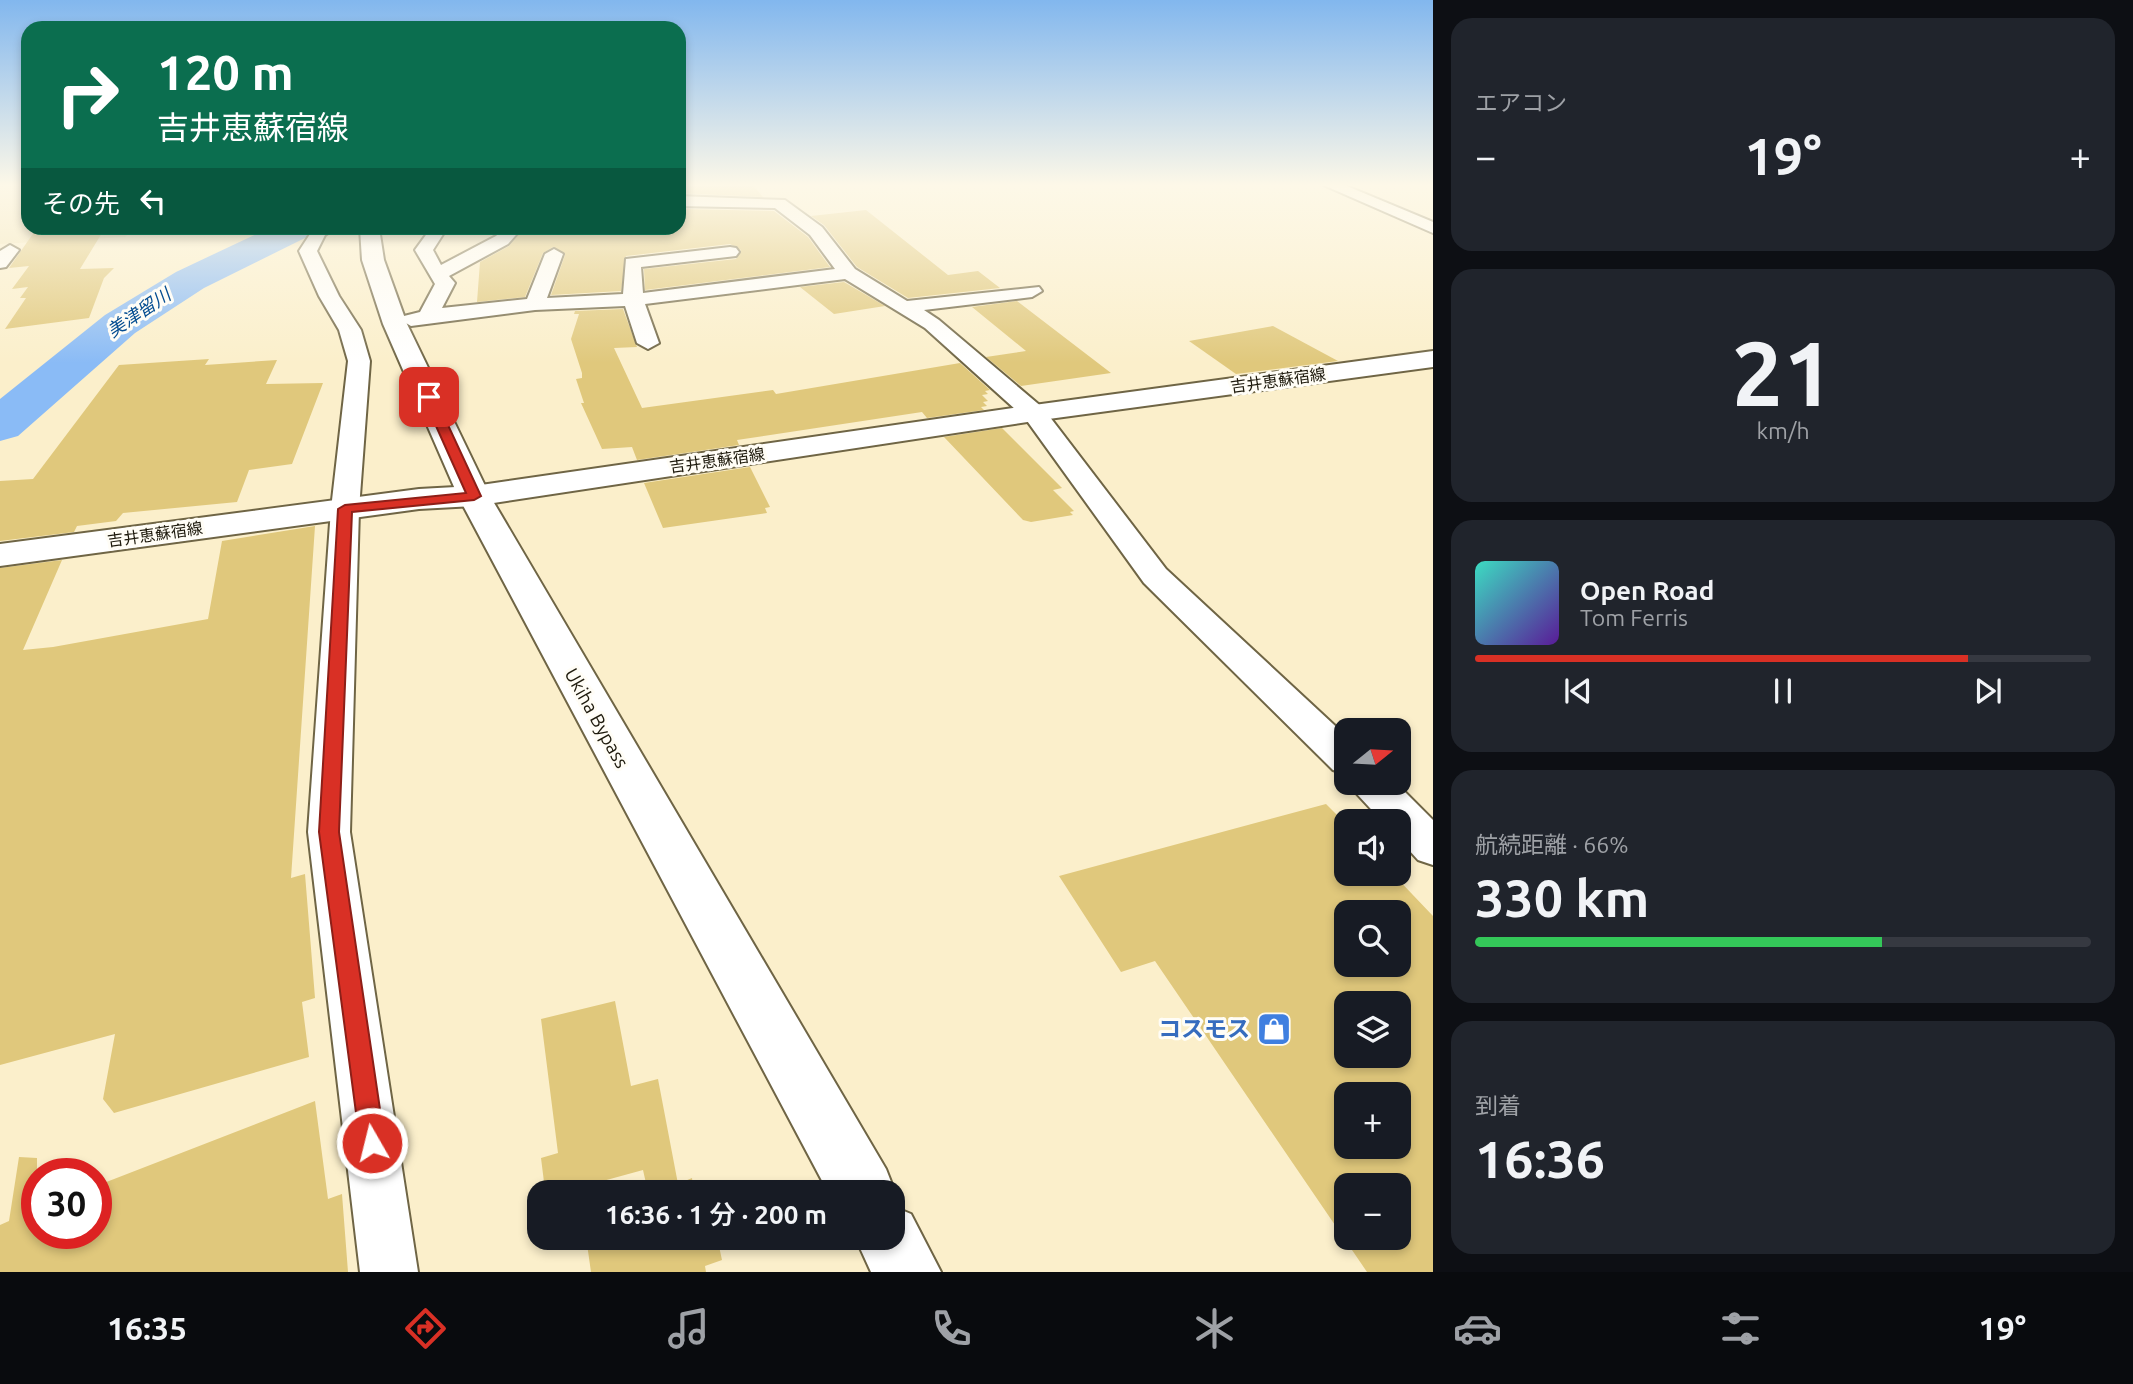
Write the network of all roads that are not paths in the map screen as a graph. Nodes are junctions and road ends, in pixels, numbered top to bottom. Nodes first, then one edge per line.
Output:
1 (312, 243) edge
2 (371, 243) edge
3 (429, 243) edge
4 (496, 243) edge
5 (825, 243) edge
6 (730, 252) dead end
7 (554, 254) dead end
8 (848, 273) junction
9 (437, 275) junction
10 (1032, 290) dead end
11 (633, 300) junction
12 (535, 304) junction
13 (904, 307) junction
14 (411, 320) junction
15 (648, 343) dead end
16 (1433, 359) edge
17 (1034, 413) junction
18 (474, 496) junction
19 (345, 509) junction
20 (0, 555) edge
21 (1334, 748) edge
22 (1383, 795) edge
23 (1433, 847) edge
24 (856, 1180) edge
25 (895, 1250) edge
26 (389, 1272) edge
27 (907, 1272) edge

1 - 19 street
2 - 14 main road, Ukiha Bypass
3 - 9 street
4 - 9 street
5 - 8 street
6 - 11 street
7 - 12 street
8 - 11 street
8 - 13 street
9 - 14 street
10 - 13 street
11 - 12 street
11 - 15 street
12 - 14 street
13 - 17 street
14 - 18 main road, Ukiha Bypass
16 - 17 main road, 吉井恵蘇宿線
17 - 18 main road, 吉井恵蘇宿線
17 - 21 street
18 - 19 main road, 吉井恵蘇宿線
18 - 24 main road, Ukiha Bypass
19 - 20 main road, 吉井恵蘇宿線
19 - 26 street
22 - 23 street
25 - 27 main road

